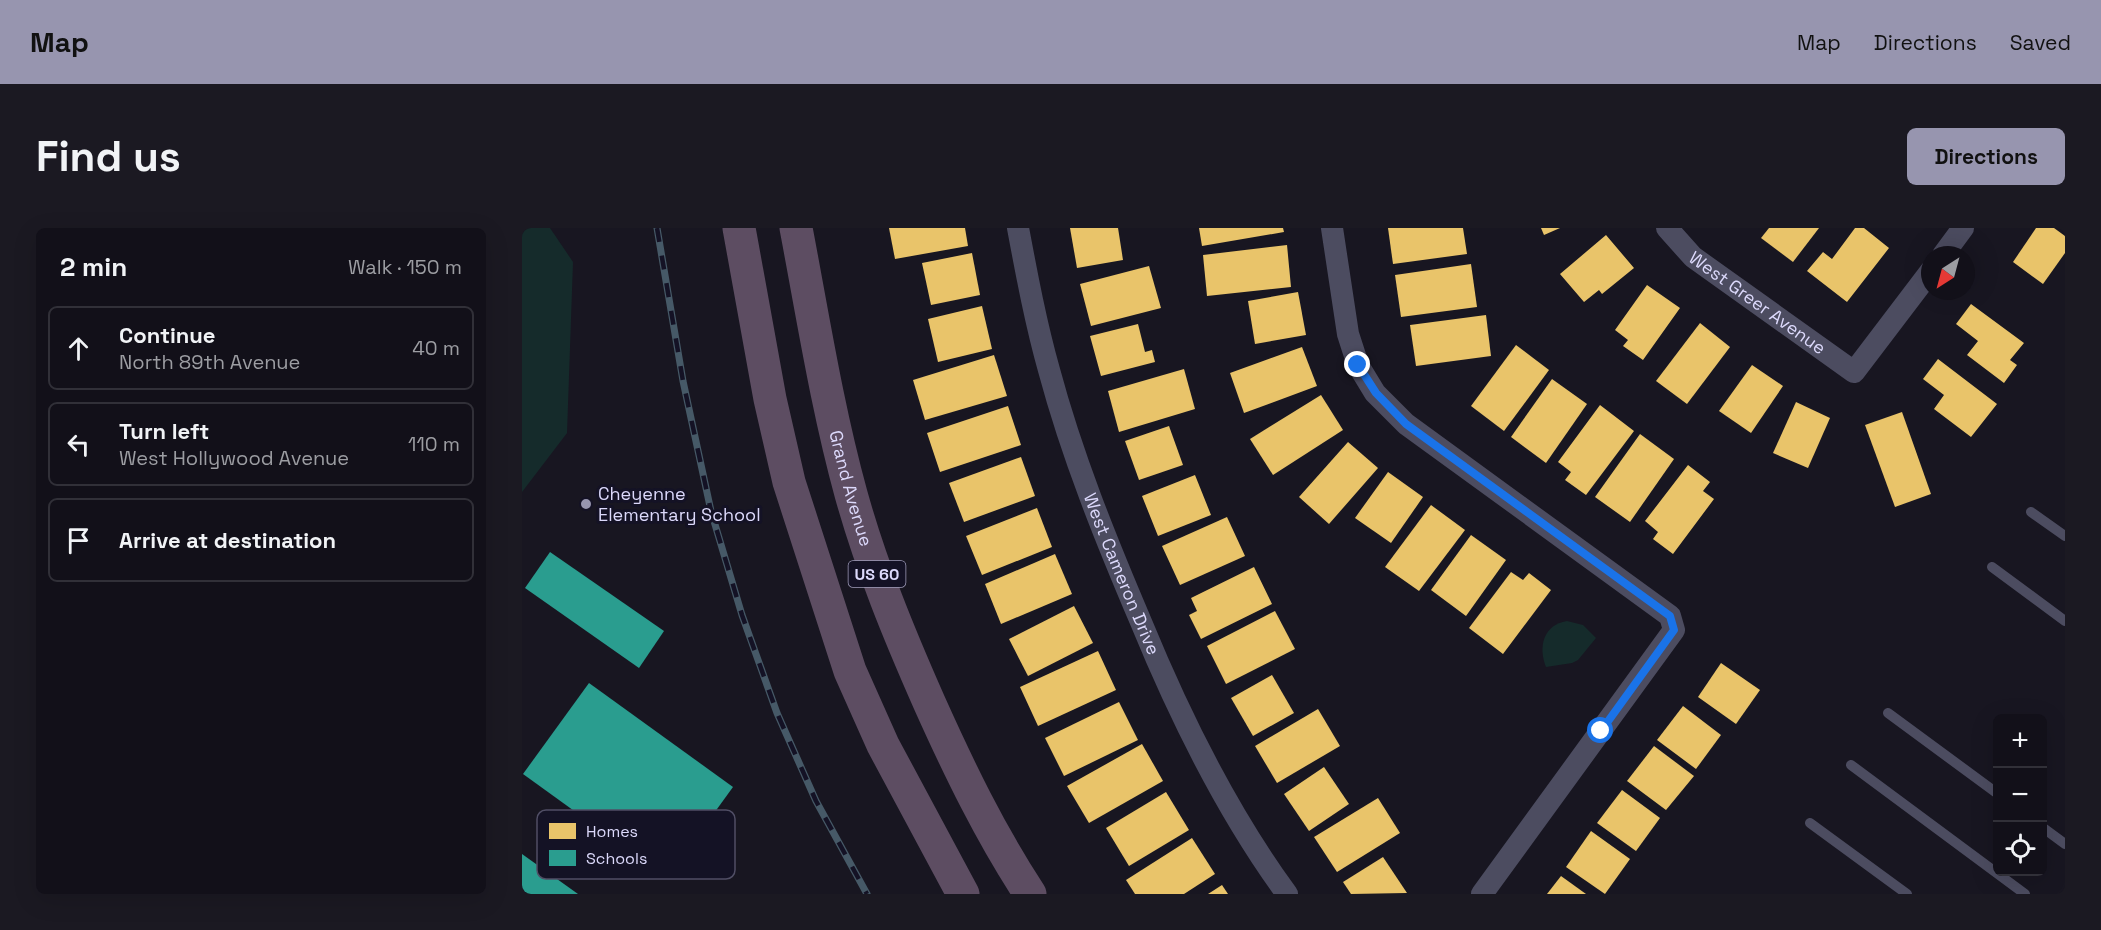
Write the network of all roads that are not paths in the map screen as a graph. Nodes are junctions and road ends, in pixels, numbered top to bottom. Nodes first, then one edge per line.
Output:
1 (739, 228) edge
2 (796, 228) edge
3 (1018, 228) edge
4 (1332, 228) edge
5 (1667, 228) edge
6 (1963, 228) edge
7 (1950, 246) edge
8 (1921, 284) edge
9 (2031, 512) dead end
10 (2065, 536) edge
11 (1992, 567) dead end
12 (2065, 621) edge
13 (1888, 713) dead end
14 (1851, 765) dead end
15 (1993, 790) edge
16 (1810, 823) dead end
17 (2047, 830) edge
18 (2065, 844) edge
19 (963, 894) edge
20 (1030, 894) edge
21 (1287, 894) edge
22 (1482, 894) edge
23 (1906, 894) edge
24 (2025, 894) edge

1 - 19 highway, US 60
2 - 20 highway, Grand Avenue / US 60
3 - 21 street, West Cameron Drive
4 - 22 street
5 - 8 street, West Greer Avenue
6 - 7 street
9 - 10 lane
11 - 12 lane
13 - 15 lane
14 - 24 lane
16 - 23 lane
17 - 18 lane

